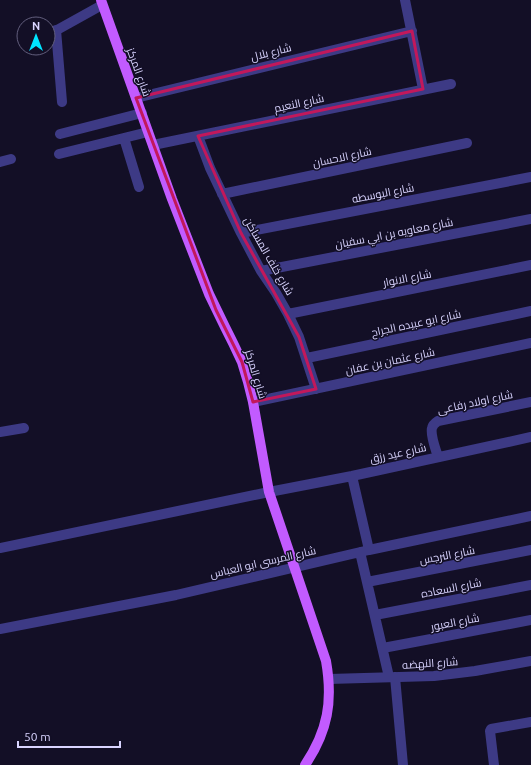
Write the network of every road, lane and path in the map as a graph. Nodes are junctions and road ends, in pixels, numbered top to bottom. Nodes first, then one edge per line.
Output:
1 (405, 0) edge
2 (102, 2) edge
3 (56, 30) edge
4 (412, 31) junction
5 (55, 56) edge
6 (451, 84) dead end
7 (423, 89) junction
8 (136, 98) junction
9 (62, 102) dead end
10 (142, 113) junction
11 (148, 132) junction
12 (60, 134) dead end
13 (198, 136) junction
14 (124, 138) junction
15 (467, 143) dead end
16 (153, 145) junction
17 (59, 154) dead end
18 (11, 159) dead end
19 (0, 162) edge
20 (531, 177) edge
21 (139, 187) dead end
22 (222, 194) junction
23 (531, 219) edge
24 (240, 233) junction
25 (531, 265) edge
26 (262, 272) junction
27 (531, 311) edge
28 (288, 314) junction
29 (531, 343) edge
30 (306, 358) junction
31 (316, 389) junction
32 (253, 402) junction
33 (531, 402) edge
34 (24, 428) dead end
35 (0, 432) edge
36 (531, 437) edge
37 (438, 457) junction
38 (352, 476) junction
39 (269, 492) junction
40 (531, 516) edge
41 (0, 548) edge
42 (531, 550) edge
43 (364, 551) junction
44 (294, 567) junction
45 (367, 582) junction
46 (531, 585) edge
47 (375, 615) junction
48 (531, 620) edge
49 (0, 629) edge
50 (382, 648) junction
51 (531, 661) edge
52 (392, 677) junction
53 (329, 679) junction
54 (531, 722) edge
55 (305, 765) edge
56 (403, 765) edge
57 (494, 765) edge

1 - 4 street
2 - 3 street
2 - 8 main road, شارع المركز
4 - 7 street
4 - 8 street, شارع بلال
5 - 9 street
6 - 7 street, شارع النعيم
7 - 13 street, شارع النعيم
8 - 10 main road, شارع المركز
10 - 11 main road, شارع المركز
10 - 12 street
11 - 14 street
11 - 16 main road, شارع المركز
13 - 16 street, شارع النعيم
13 - 22 street, شارع خلف المساكن
14 - 17 street
14 - 21 street
15 - 22 street, شارع الاحسان
16 - 32 main road, شارع المركز
18 - 19 street
20 - 24 street, شارع البوسطه
22 - 24 street, شارع خلف المساكن
23 - 26 street, شارع معاويه بن ابي سفيان
24 - 26 street, شارع خلف المساكن
25 - 28 street, شارع الانوار
26 - 28 street, شارع خلف المساكن
27 - 30 street, شارع ابو عبيده الجراح
28 - 30 street, شارع خلف المساكن
29 - 31 street, شارع عثمان بن عفان
30 - 31 street, شارع خلف المساكن
31 - 32 street, شارع عثمان بن عفان
32 - 39 main road, شارع المركز
33 - 37 street, شارع اولاد رفاعى
34 - 35 street
36 - 37 street, شارع عيد رزق
37 - 38 street, شارع عيد رزق
38 - 39 street, شارع عيد رزق
38 - 43 street
39 - 41 street, شارع عيد رزق
39 - 44 main road, شارع المركز
40 - 43 street, شارع المرسى ابو العباس
42 - 45 street, شارع النرجس
43 - 44 street, شارع المرسى ابو العباس
43 - 45 street
44 - 49 street, شارع المرسى ابو العباس
44 - 53 main road, شارع المركز
45 - 47 street
46 - 47 street, شارع السعاده
47 - 50 street
48 - 50 street, شارع العبور
50 - 52 street
51 - 52 street, شارع النهضه
52 - 53 street, شارع النهضه
52 - 56 street
53 - 55 main road, شارع المركز
54 - 57 street

